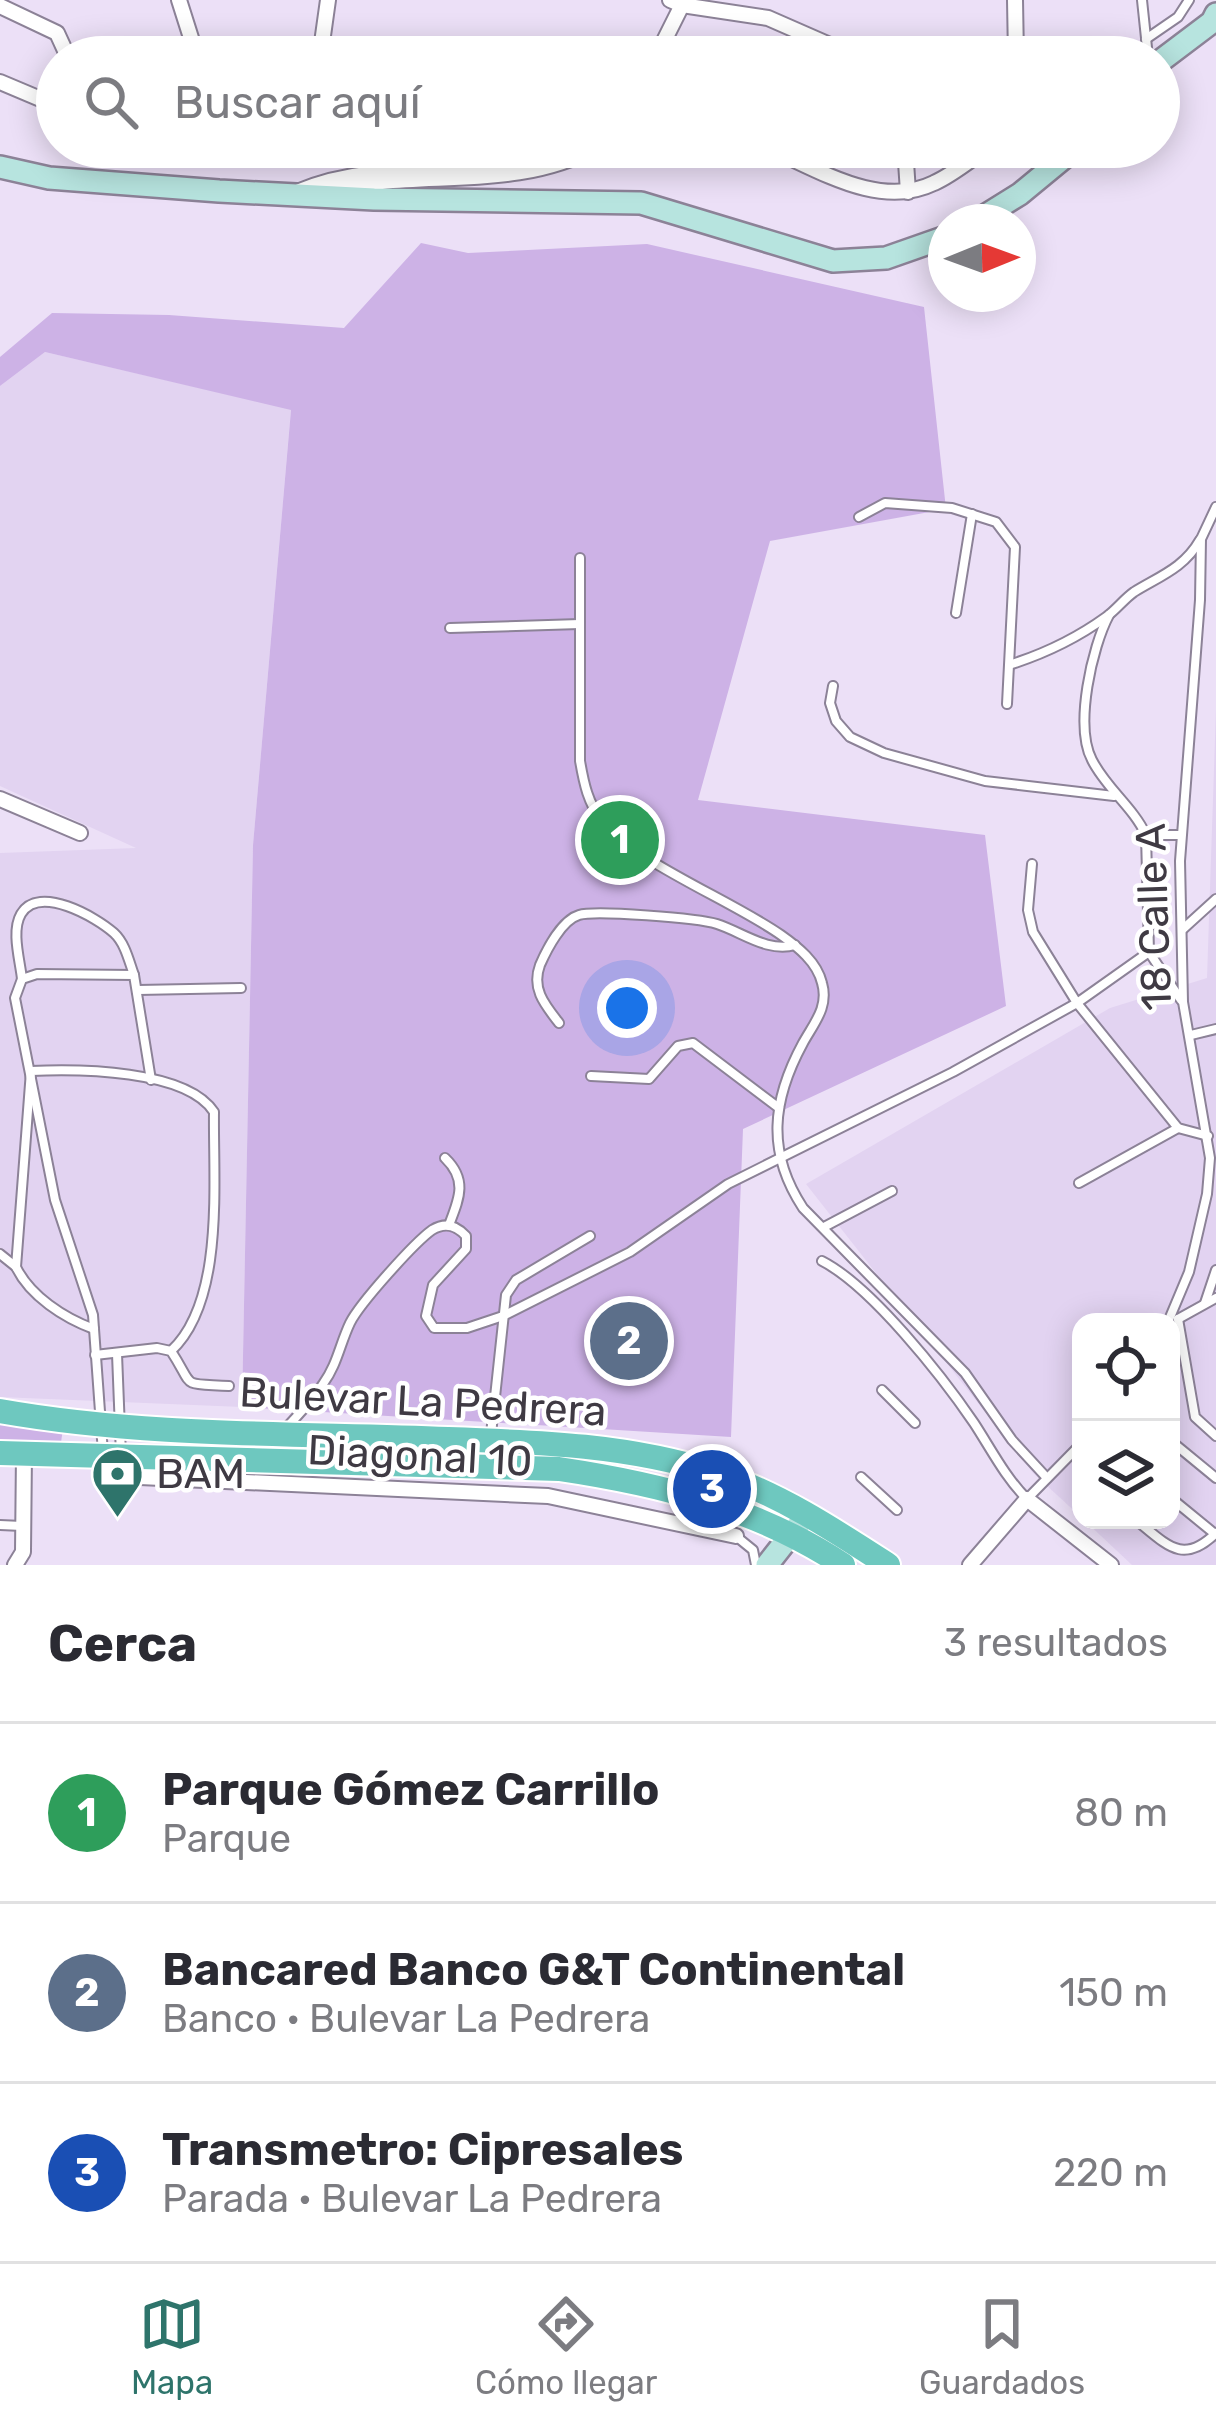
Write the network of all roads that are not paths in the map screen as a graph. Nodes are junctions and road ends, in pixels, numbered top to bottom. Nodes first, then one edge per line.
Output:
1 (179, 0) edge
2 (328, 0) edge
3 (1015, 0) edge
4 (1142, 0) edge
5 (1190, 0) edge
6 (676, 3) edge
7 (0, 6) edge
8 (1216, 14) edge
9 (59, 36) edge
10 (190, 36) edge
11 (323, 36) edge
12 (664, 36) edge
13 (809, 36) edge
14 (1016, 36) edge
15 (1146, 36) edge
16 (1150, 36) edge
17 (1180, 46) edge
18 (0, 82) edge
19 (36, 97) edge
20 (0, 166) edge
21 (466, 168) edge
22 (815, 168) edge
23 (906, 168) edge
24 (958, 168) edge
25 (1051, 168) edge
26 (908, 192) junction
27 (302, 195) junction
28 (1004, 204) edge
29 (928, 243) edge
30 (1216, 507) edge
31 (972, 514) junction
32 (859, 517) dead end
33 (1201, 539) junction
34 (580, 558) dead end
35 (1200, 600) junction
36 (1216, 602) edge
37 (956, 613) dead end
38 (1109, 615) junction
39 (580, 624) junction
40 (450, 628) dead end
41 (1012, 664) junction
42 (832, 686) dead end
43 (1007, 704) dead end
44 (1115, 796) junction
45 (0, 799) edge
46 (80, 833) dead end
47 (1181, 835) junction
48 (1146, 836) junction
49 (1032, 864) dead end
50 (1216, 899) edge
51 (1182, 930) junction
52 (796, 945) junction
53 (1150, 952) junction
54 (134, 975) junction
55 (22, 979) junction
56 (241, 988) dead end
57 (138, 989) junction
58 (1183, 1002) junction
59 (1077, 1003) junction
60 (559, 1023) dead end
61 (1216, 1029) edge
62 (1191, 1036) junction
63 (31, 1071) junction
64 (591, 1076) dead end
65 (151, 1080) junction
66 (778, 1108) junction
67 (1178, 1128) junction
68 (1208, 1136) junction
69 (778, 1157) junction
70 (445, 1158) dead end
71 (1079, 1183) dead end
72 (892, 1191) dead end
73 (449, 1225) junction
74 (824, 1227) junction
75 (590, 1236) dead end
76 (0, 1254) edge
77 (822, 1261) dead end
78 (16, 1267) junction
79 (1216, 1270) edge
80 (1216, 1298) edge
81 (1205, 1304) junction
82 (1175, 1313) edge
83 (503, 1316) junction
84 (1180, 1317) edge
85 (94, 1329) junction
86 (171, 1351) junction
87 (95, 1354) junction
88 (117, 1354) junction
89 (1180, 1354) edge
90 (229, 1386) dead end
91 (881, 1390) dead end
92 (0, 1411) edge
93 (915, 1423) dead end
94 (109, 1425) junction
95 (283, 1432) junction
96 (1216, 1436) edge
97 (491, 1440) junction
98 (1180, 1448) edge
99 (12, 1453) edge
100 (1072, 1453) edge
101 (112, 1457) junction
102 (862, 1477) dead end
103 (1047, 1478) junction
104 (1216, 1478) edge
105 (1027, 1499) junction
106 (1180, 1505) edge
107 (897, 1510) dead end
108 (807, 1513) junction
109 (0, 1526) edge
110 (24, 1526) junction
111 (1147, 1529) edge
112 (779, 1530) junction
113 (1216, 1534) edge
114 (736, 1536) junction
115 (15, 1565) edge
116 (756, 1565) edge
117 (767, 1565) edge
118 (842, 1565) edge
119 (888, 1565) edge
120 (970, 1565) edge
121 (1112, 1565) edge

1 - 10 street
2 - 11 street
3 - 14 street
4 - 15 lane
5 - 16 lane
6 - 12 street
6 - 13 street
7 - 9 street
8 - 17 street
18 - 19 street
20 - 27 street
21 - 27 street
22 - 26 street
23 - 26 street
24 - 26 street
25 - 28 street
27 - 29 street
30 - 33 lane, 18 Calle A
31 - 32 lane
31 - 37 lane
31 - 41 lane
33 - 35 lane, 18 Calle A
33 - 38 lane
34 - 39 lane
35 - 36 lane
35 - 47 lane, 18 Calle A
38 - 41 lane
38 - 44 lane
39 - 40 lane
39 - 52 lane
41 - 43 lane
42 - 44 lane
44 - 48 lane
45 - 46 street
47 - 48 lane
47 - 51 lane, 18 Calle A
48 - 53 lane
49 - 59 lane
50 - 51 lane
51 - 58 lane, 18 Calle A
52 - 60 lane
52 - 66 lane
53 - 58 lane
53 - 59 lane
54 - 55 lane
54 - 55 lane
54 - 57 lane
55 - 63 lane
56 - 57 lane
57 - 65 lane
58 - 62 lane, 18 Calle A
59 - 67 lane
59 - 69 lane
61 - 62 lane
62 - 68 lane, 18 Calle A
63 - 65 lane
63 - 78 lane
63 - 85 lane
64 - 66 lane
65 - 86 lane
66 - 69 lane
67 - 68 lane
67 - 71 lane
68 - 82 lane, 18 Calle A
69 - 74 lane
69 - 83 lane
70 - 73 lane
72 - 74 lane
73 - 83 lane
73 - 95 lane
74 - 103 lane
75 - 83 lane
76 - 78 lane
77 - 105 lane
78 - 85 lane
79 - 81 lane
80 - 81 lane
81 - 84 lane
83 - 97 lane
85 - 87 lane
86 - 88 lane
86 - 90 lane
87 - 88 lane
87 - 94 lane
88 - 94 lane
89 - 96 lane
91 - 93 lane
92 - 94 main road, Bulevar La Pedrera
94 - 95 main road, Bulevar La Pedrera
94 - 101 lane
94 - 101 lane
95 - 97 main road, Bulevar La Pedrera
97 - 108 main road, Bulevar La Pedrera
98 - 104 lane
99 - 101 main road, Bulevar La Pedrera
99 - 110 street
100 - 103 lane
101 - 112 main road, Bulevar La Pedrera
101 - 114 street, Diagonal 10
102 - 107 lane
103 - 105 lane
105 - 120 street
105 - 121 street
106 - 113 lane
108 - 112 street
108 - 119 main road, Bulevar La Pedrera
109 - 110 lane
110 - 115 street
111 - 113 lane
112 - 114 lane
112 - 117 street
112 - 118 main road, Bulevar La Pedrera
114 - 116 lane

